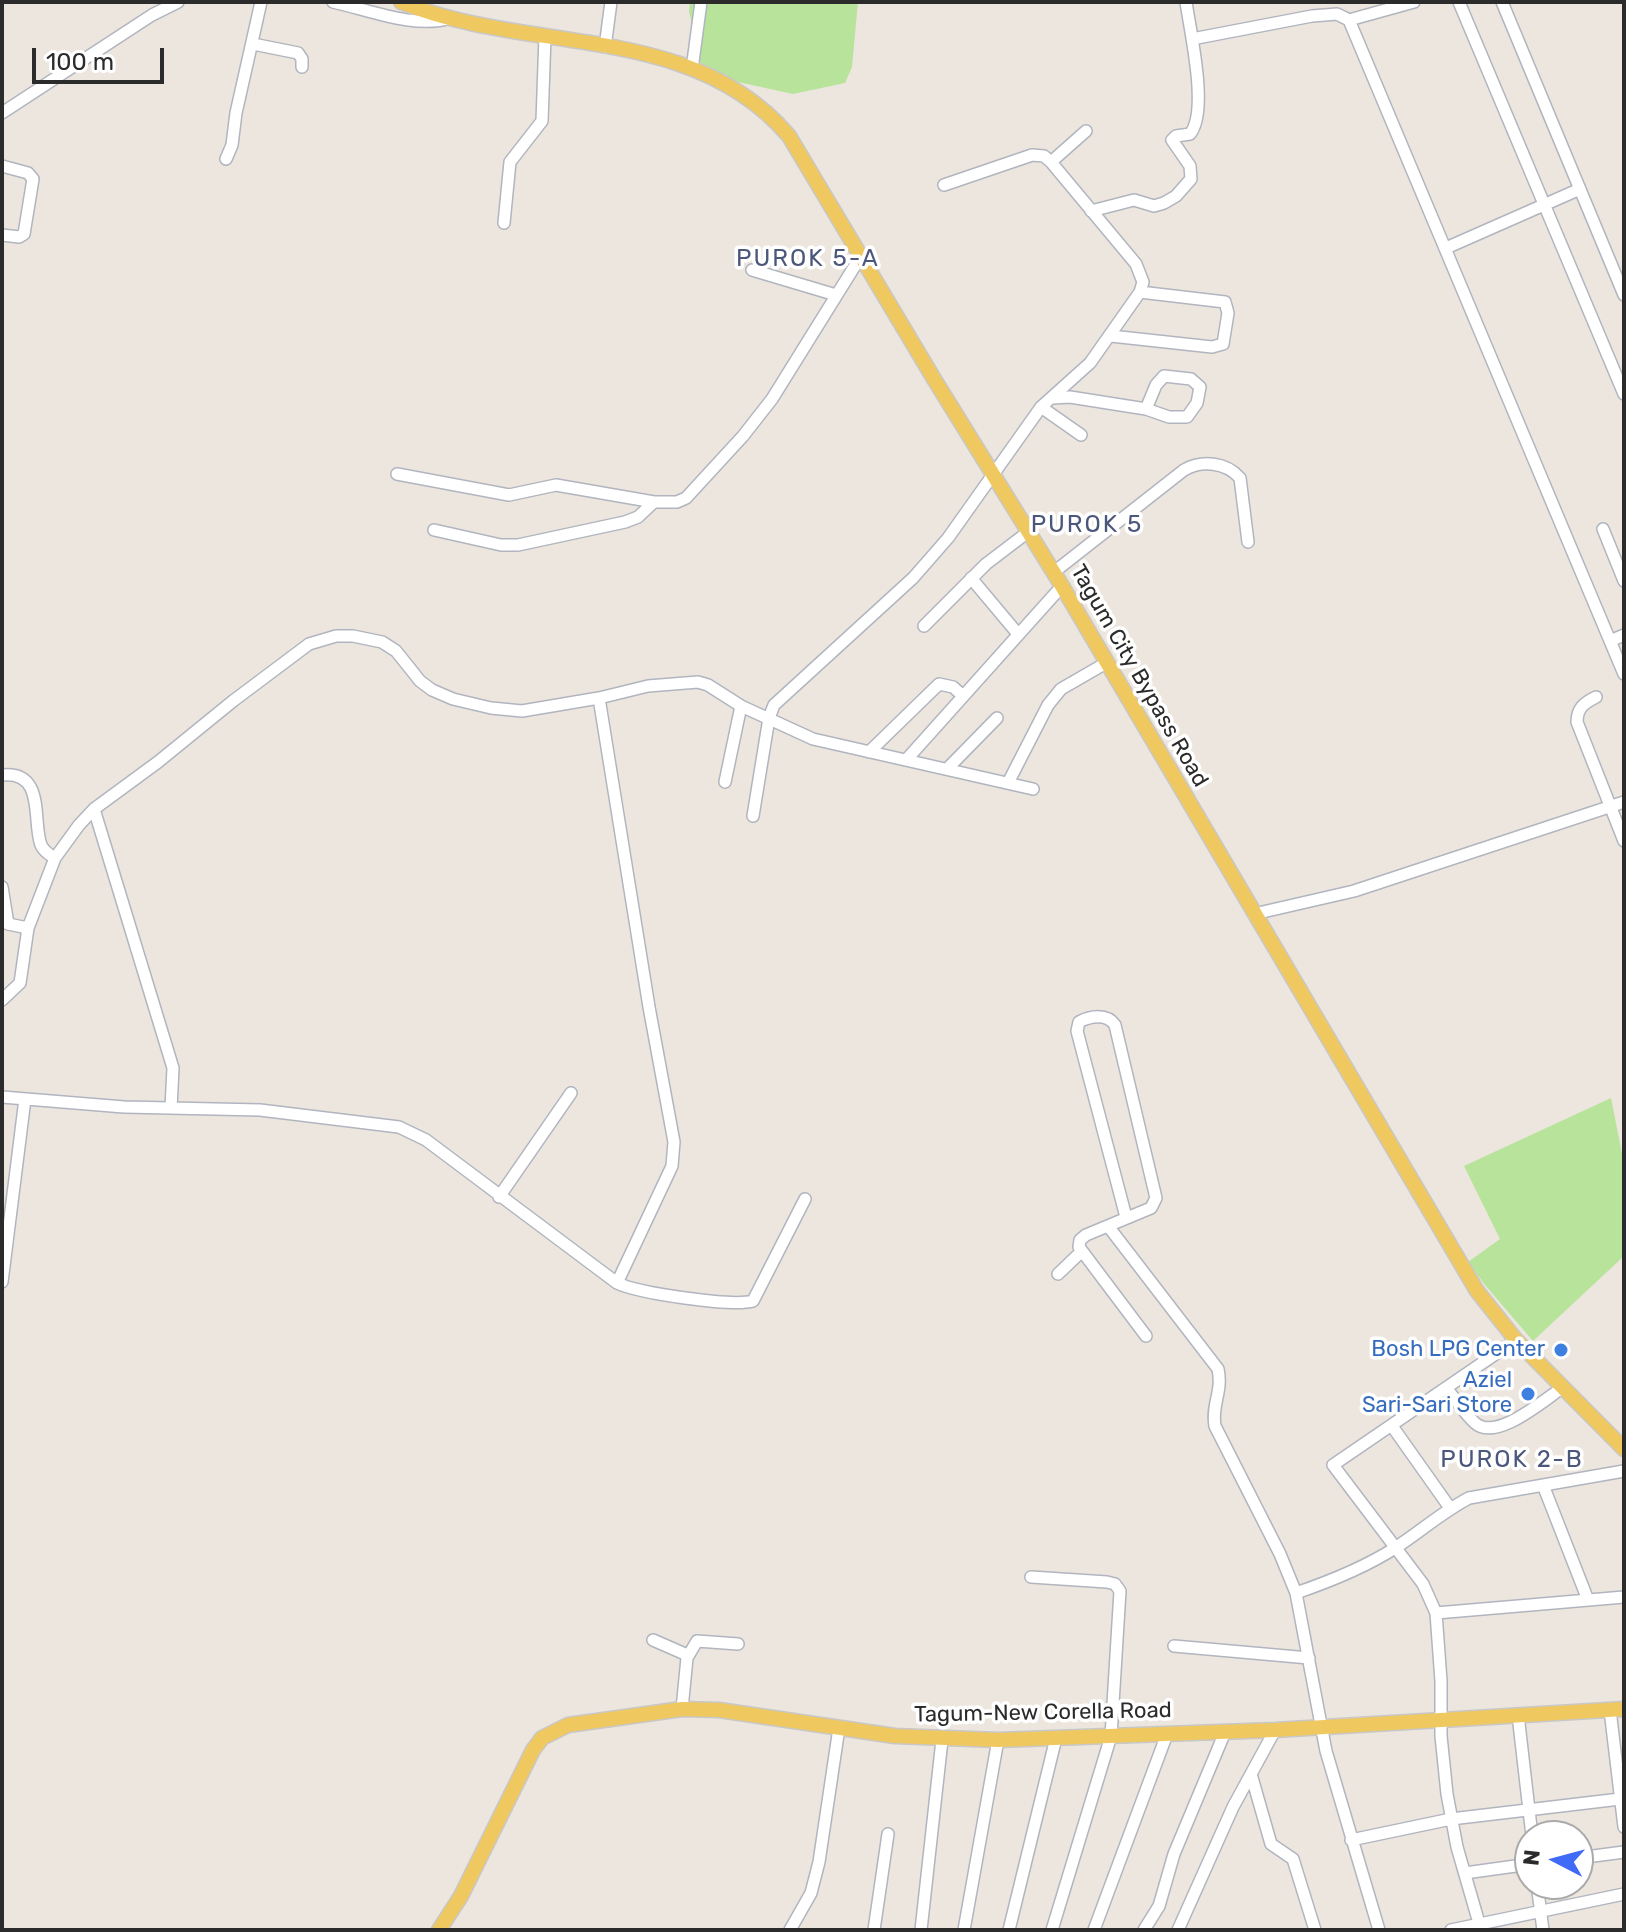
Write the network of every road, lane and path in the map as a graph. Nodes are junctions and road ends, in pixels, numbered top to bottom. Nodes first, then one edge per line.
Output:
1 (178, 2) edge
2 (261, 2) edge
3 (333, 2) edge
4 (401, 2) edge
5 (611, 2) edge
6 (701, 2) edge
7 (1186, 2) edge
8 (1414, 2) edge
9 (1459, 2) edge
10 (1502, 2) edge
11 (451, 17) junction
12 (1349, 20) junction
13 (545, 36) junction
14 (1192, 39) junction
15 (253, 44) junction
16 (605, 47) junction
17 (302, 67) dead end
18 (692, 69) junction
19 (2, 113) edge
20 (1086, 131) dead end
21 (226, 159) dead end
22 (1051, 162) junction
23 (2, 166) edge
24 (944, 185) dead end
25 (1580, 189) junction
26 (1544, 204) junction
27 (1091, 211) junction
28 (504, 223) dead end
29 (2, 235) edge
30 (1446, 248) junction
31 (861, 256) junction
32 (752, 270) dead end
33 (1140, 292) junction
34 (836, 295) junction
35 (1624, 295) edge
36 (1111, 336) junction
37 (1624, 394) edge
38 (1052, 398) junction
39 (1041, 407) junction
40 (1146, 409) junction
41 (1081, 435) dead end
42 (397, 474) dead end
43 (993, 474) junction
44 (654, 502) junction
45 (1603, 529) dead end
46 (434, 530) dead end
47 (1028, 532) junction
48 (1248, 542) dead end
49 (1054, 572) junction
50 (971, 578) junction
51 (1624, 581) edge
52 (1062, 586) junction
53 (924, 626) dead end
54 (1018, 634) junction
55 (1624, 635) edge
56 (1610, 641) junction
57 (1106, 663) junction
58 (1624, 674) edge
59 (962, 695) junction
60 (1596, 697) dead end
61 (599, 698) junction
62 (741, 706) junction
63 (769, 718) junction
64 (997, 718) dead end
65 (869, 752) junction
66 (907, 759) junction
67 (947, 769) junction
68 (2, 775) edge
69 (1009, 781) junction
70 (725, 782) dead end
71 (1033, 789) dead end
72 (1624, 802) edge
73 (1611, 807) junction
74 (94, 809) junction
75 (753, 816) dead end
76 (1624, 841) edge
77 (55, 858) junction
78 (2, 887) edge
79 (1254, 914) junction
80 (28, 928) junction
81 (2, 1000) edge
82 (571, 1093) dead end
83 (2, 1097) edge
84 (25, 1099) junction
85 (171, 1108) junction
86 (499, 1197) junction
87 (805, 1199) dead end
88 (1126, 1217) junction
89 (1108, 1226) junction
90 (1081, 1252) junction
91 (1058, 1274) dead end
92 (2, 1282) edge
93 (617, 1283) junction
94 (1146, 1336) dead end
95 (1516, 1340) junction
96 (1562, 1388) junction
97 (1447, 1389) junction
98 (1392, 1426) junction
99 (1624, 1449) edge
100 (1624, 1471) edge
101 (1543, 1485) junction
102 (1450, 1508) junction
103 (1394, 1548) junction
104 (1031, 1577) dead end
105 (1296, 1593) junction
106 (1624, 1597) edge
107 (1588, 1600) junction
108 (1436, 1613) junction
109 (653, 1640) dead end
110 (738, 1644) dead end
111 (1174, 1646) dead end
112 (687, 1658) junction
113 (1309, 1658) junction
114 (682, 1709) junction
115 (1617, 1709) edge
116 (1518, 1715) junction
117 (1441, 1720) junction
118 (839, 1728) junction
119 (1321, 1728) junction
120 (1275, 1730) junction
121 (1225, 1732) junction
122 (1167, 1734) junction
123 (1111, 1736) junction
124 (1056, 1738) junction
125 (942, 1740) junction
126 (998, 1740) junction
127 (1251, 1774) junction
128 (1620, 1799) junction
129 (1529, 1811) junction
130 (1623, 1818) edge
131 (1451, 1819) junction
132 (1530, 1820) edge
133 (888, 1834) dead end
134 (1351, 1840) junction
135 (1624, 1852) edge
136 (1594, 1856) edge
137 (1514, 1866) edge
138 (1465, 1873) junction
139 (1624, 1894) edge
140 (1539, 1900) edge
141 (1540, 1911) junction
142 (1480, 1927) edge
143 (439, 1930) edge
144 (790, 1930) edge
145 (874, 1930) edge
146 (921, 1930) edge
147 (964, 1930) edge
148 (1009, 1930) edge
149 (1052, 1930) edge
150 (1094, 1930) edge
151 (1144, 1930) edge
152 (1178, 1930) edge
153 (1315, 1930) edge
154 (1379, 1930) edge
155 (1451, 1930) edge
156 (1543, 1930) edge

1 - 19 street
2 - 15 street
3 - 11 street
4 - 11 main road, Tagum City Bypass Road
5 - 16 street
6 - 18 street
7 - 14 street
8 - 12 street
9 - 26 street
10 - 25 street
11 - 13 main road, Tagum City Bypass Road
12 - 14 street
12 - 30 street
13 - 16 main road, Tagum City Bypass Road
13 - 28 street
14 - 27 street
15 - 17 street
15 - 21 street
16 - 18 main road, Tagum City Bypass Road
18 - 31 main road, Tagum City Bypass Road
20 - 22 street
22 - 24 street
22 - 27 street
23 - 29 street
25 - 26 street
25 - 35 street
26 - 30 street
26 - 37 street
27 - 33 street
30 - 56 street
31 - 34 street
31 - 43 main road, Tagum City Bypass Road
32 - 34 street
33 - 36 street
33 - 36 street
34 - 44 street
36 - 38 street
38 - 39 street
38 - 40 street
39 - 41 street
39 - 43 street
40 - 40 street
42 - 44 street
43 - 47 main road, Tagum City Bypass Road
43 - 63 street
44 - 46 street
45 - 51 street
47 - 49 main road, Tagum City Bypass Road
47 - 50 street
48 - 49 street
49 - 52 main road, Tagum City Bypass Road
50 - 53 street
50 - 54 street
52 - 54 street
52 - 57 main road, Tagum City Bypass Road
54 - 59 street
55 - 56 street
56 - 58 street
57 - 69 street
57 - 79 main road, Tagum City Bypass Road
59 - 65 street
59 - 66 street
60 - 73 street
61 - 62 street
61 - 74 street
61 - 93 street
62 - 63 street
62 - 70 street
63 - 65 street
63 - 75 street
64 - 67 street
65 - 66 street
66 - 67 street
67 - 69 street
68 - 77 street
69 - 71 street
72 - 73 street
73 - 76 street
73 - 79 street
74 - 77 street
74 - 85 street
77 - 80 street
78 - 80 street
79 - 95 main road, Tagum City Bypass Road
80 - 81 street
82 - 86 street
83 - 84 street
84 - 85 street
84 - 92 street
85 - 86 street
86 - 93 street
87 - 93 street
88 - 88 street
88 - 89 street
89 - 90 street
89 - 105 street
90 - 91 street
90 - 94 street
95 - 96 main road, Tagum City Bypass Road
95 - 97 street
96 - 97 street
96 - 99 main road, Tagum City Bypass Road
97 - 98 street
98 - 102 street
98 - 103 street
100 - 101 street
101 - 102 street
101 - 107 street
102 - 103 street
103 - 105 street
103 - 108 street
104 - 123 street
105 - 113 street
106 - 107 street
107 - 108 street
108 - 117 street
109 - 112 street
110 - 112 street
111 - 113 street
112 - 114 street
113 - 119 street
114 - 118 main road, Tagum-New Corella Road
114 - 143 main road, Tagum-New Corella Road
115 - 116 main road, Tagum-New Corella Road
115 - 128 street
116 - 117 main road, Tagum-New Corella Road
116 - 129 street
117 - 119 main road, Tagum-New Corella Road
117 - 131 street
118 - 125 main road, Tagum-New Corella Road
118 - 144 street
119 - 120 main road, Tagum-New Corella Road
119 - 134 street
120 - 121 main road, Tagum-New Corella Road
120 - 127 street
121 - 122 main road, Tagum-New Corella Road
121 - 151 street
122 - 123 main road, Tagum-New Corella Road
122 - 150 street
123 - 124 main road, Tagum-New Corella Road
123 - 149 street
124 - 126 main road, Tagum-New Corella Road
124 - 148 street
125 - 126 main road, Tagum-New Corella Road
125 - 146 street
126 - 147 street
127 - 152 street
127 - 153 street
128 - 129 street
128 - 130 street
129 - 131 street
129 - 132 street
131 - 134 street
131 - 138 street
133 - 145 street
134 - 154 street
135 - 136 street
137 - 138 street
138 - 142 street
139 - 141 street
140 - 141 street
141 - 142 street
141 - 156 street
142 - 155 street

